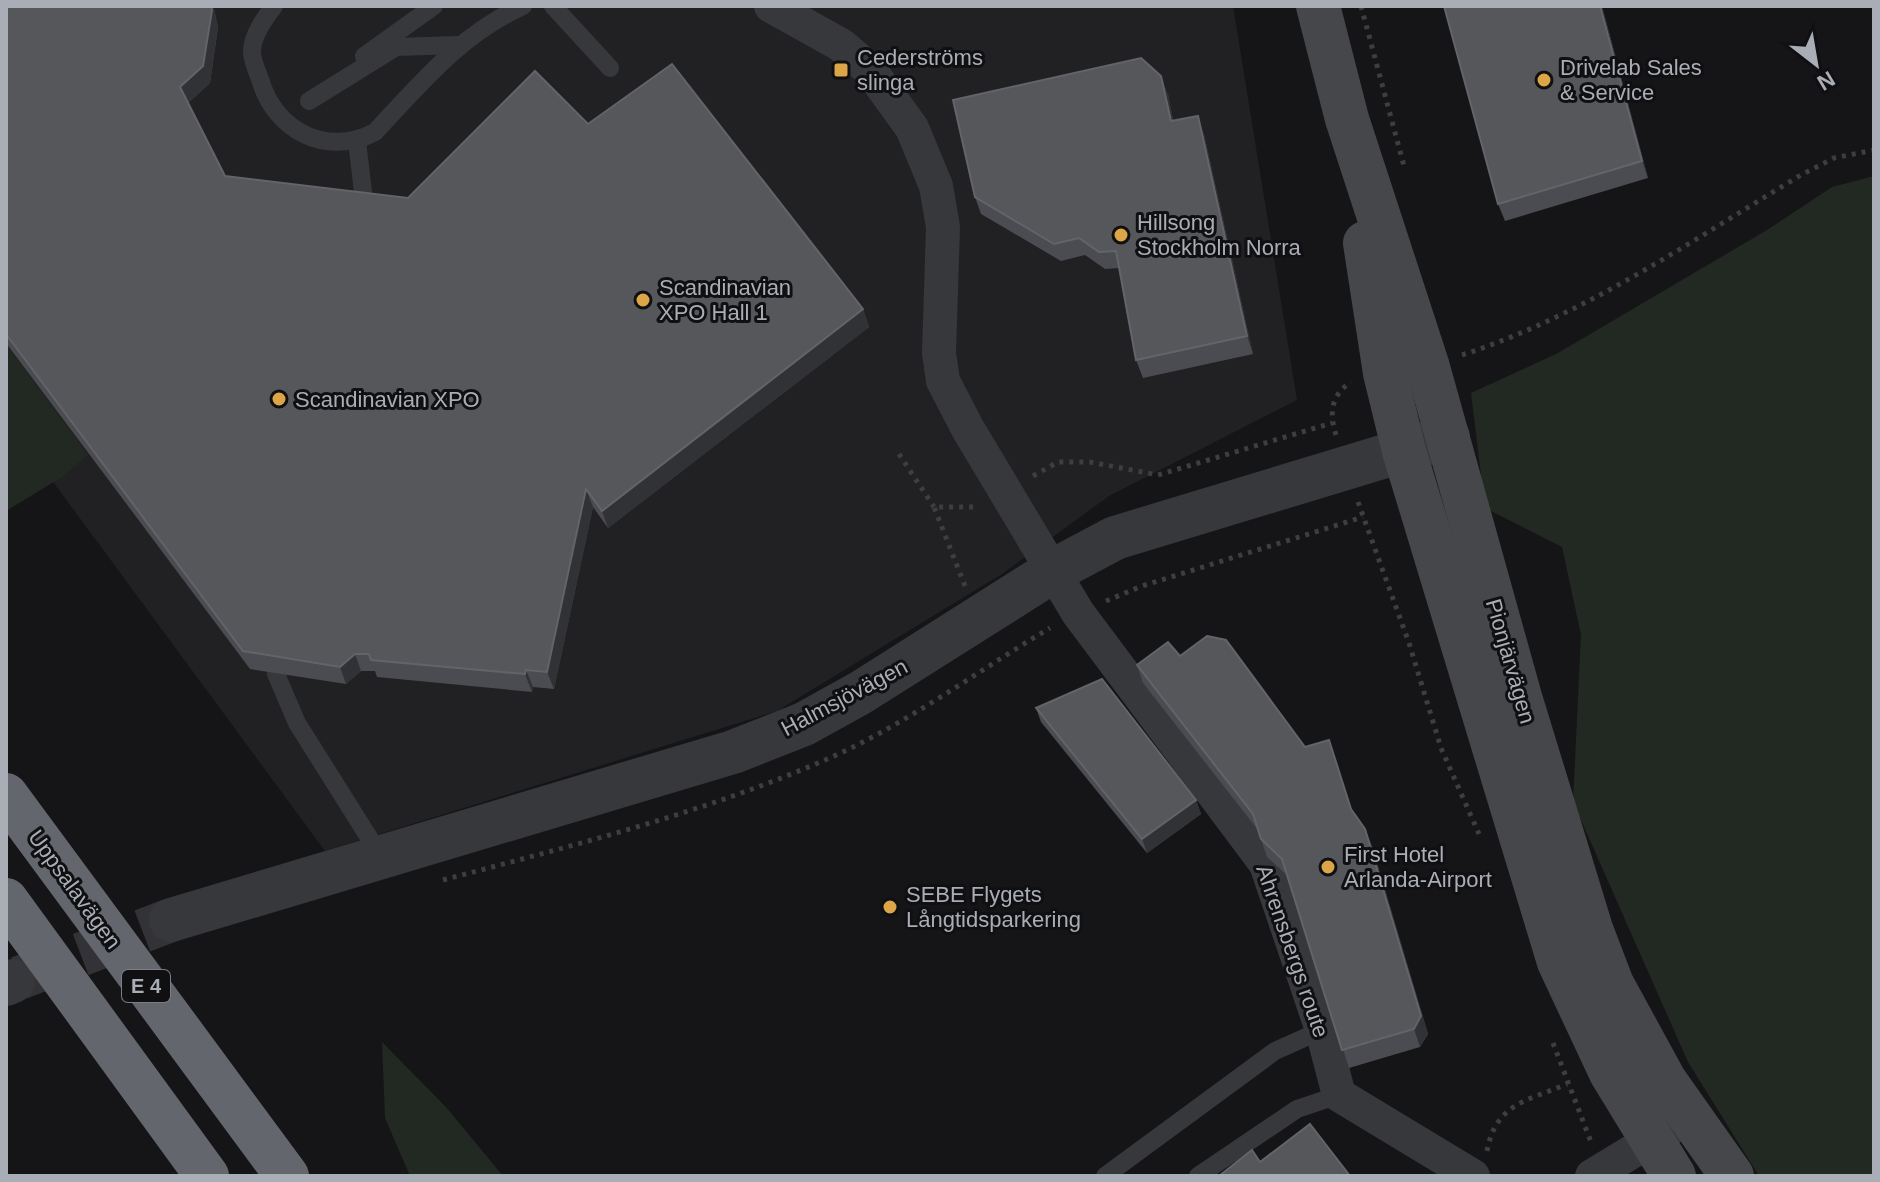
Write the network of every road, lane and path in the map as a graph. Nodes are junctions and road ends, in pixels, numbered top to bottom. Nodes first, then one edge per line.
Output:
1 (274, 6) edge
2 (434, 6) edge
3 (523, 6) edge
4 (553, 6) edge
5 (771, 6) edge
6 (813, 6) edge
7 (1318, 6) edge
8 (457, 45) junction
9 (841, 45) junction
10 (610, 68) dead end
11 (1347, 119) junction
12 (357, 141) junction
13 (365, 209) edge
14 (1332, 423) dead end
15 (1448, 437) junction
16 (1404, 451) junction
17 (899, 454) dead end
18 (1028, 478) dead end
19 (934, 507) junction
20 (979, 507) dead end
21 (1053, 571) junction
22 (970, 595) dead end
23 (276, 674) edge
24 (6, 795) edge
25 (380, 855) junction
26 (6, 900) edge
27 (171, 920) tunnel mouth
28 (1322, 1030) junction
29 (1567, 1084) dead end
30 (1339, 1095) junction
31 (1688, 1117) junction
32 (1650, 1140) junction
33 (1480, 1164) edge
34 (207, 1176) edge
35 (287, 1176) edge
36 (1105, 1176) edge
37 (1198, 1176) edge
38 (1592, 1176) edge
39 (1674, 1176) edge
40 (1732, 1176) edge

1 - 12 lane
2 - 8 lane
3 - 8 lane
4 - 10 lane
5 - 9 street
6 - 9 street
7 - 11 main road, Pionjärvägen
8 - 12 lane
9 - 21 street
11 - 15 main road, Pionjärvägen
11 - 16 main road, Pionjärvägen
12 - 13 lane
14 - 18 path
15 - 16 street, Halmsjövägen
15 - 31 main road, Pionjärvägen
16 - 21 street, Halmsjövägen
16 - 32 main road, Pionjärvägen
17 - 19 path
19 - 20 path
19 - 22 path
21 - 25 street, Halmsjövägen
21 - 28 street, Ahrensbergs route
23 - 25 lane
24 - 35 highway, Uppsalavägen / E 4
25 - 27 street, Halmsjövägen
26 - 34 highway
28 - 30 street, Ahrensbergs route
28 - 36 lane
29 - 33 path
30 - 33 street
30 - 37 lane
31 - 32 street
31 - 40 main road, Pionjärvägen
32 - 38 street
32 - 39 main road, Pionjärvägen

